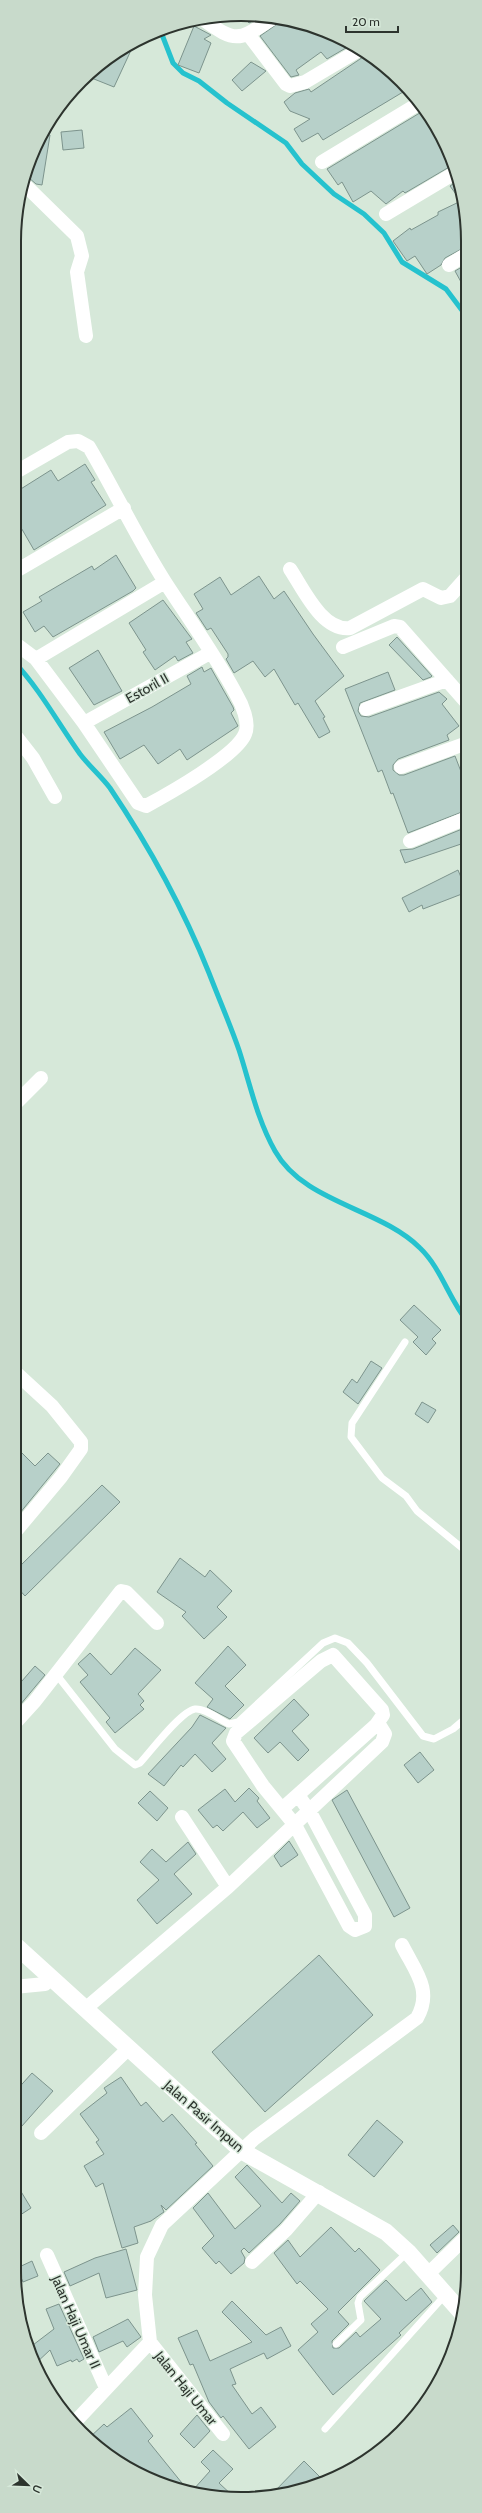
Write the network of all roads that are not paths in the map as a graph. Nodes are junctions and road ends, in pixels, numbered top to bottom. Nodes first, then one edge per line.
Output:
1 (209, 23) edge
2 (266, 23) edge
3 (248, 34) junction
4 (355, 53) edge
5 (415, 106) edge
6 (322, 162) dead end
7 (451, 176) edge
8 (27, 187) edge
9 (386, 214) dead end
10 (461, 258) edge
11 (449, 264) dead end
12 (86, 336) dead end
13 (21, 469) edge
14 (124, 508) junction
15 (21, 568) edge
16 (290, 570) dead end
17 (165, 582) junction
18 (461, 584) edge
19 (343, 647) dead end
20 (21, 648) edge
21 (210, 653) junction
22 (36, 659) junction
23 (447, 680) junction
24 (461, 696) edge
25 (366, 709) dead end
26 (84, 723) junction
27 (21, 743) edge
28 (461, 745) edge
29 (401, 767) dead end
30 (55, 797) dead end
31 (461, 820) edge
32 (410, 841) dead end
33 (41, 1078) dead end
34 (21, 1098) edge
35 (405, 1342) dead end
36 (21, 1378) edge
37 (21, 1525) edge
38 (461, 1547) edge
39 (157, 1623) dead end
40 (56, 1674) junction
41 (21, 1716) edge
42 (461, 1722) edge
43 (376, 1724) junction
44 (298, 1795) junction
45 (282, 1809) junction
46 (310, 1812) junction
47 (182, 1817) dead end
48 (295, 1825) junction
49 (228, 1887) junction
50 (402, 1945) dead end
51 (21, 1951) edge
52 (50, 1978) junction
53 (21, 1986) edge
54 (86, 2009) junction
55 (129, 2048) junction
56 (41, 2133) dead end
57 (242, 2151) junction
58 (319, 2192) junction
59 (461, 2242) edge
60 (408, 2252) junction
61 (47, 2255) dead end
62 (252, 2262) dead end
63 (428, 2274) junction
64 (446, 2294) junction
65 (458, 2308) edge
66 (150, 2342) junction
67 (336, 2344) dead end
68 (106, 2388) junction
69 (78, 2419) edge
70 (325, 2429) dead end
71 (223, 2434) dead end

1 - 3 street
2 - 3 street
3 - 4 street
5 - 6 street
7 - 9 street
8 - 12 street
10 - 11 street
13 - 14 street
14 - 15 street
14 - 17 street
16 - 18 street
17 - 21 street
17 - 22 street
19 - 23 street
20 - 22 street
21 - 26 street, Estoril II
21 - 26 street
22 - 26 street
23 - 24 street
23 - 25 street
27 - 30 street
28 - 29 street
31 - 32 street
33 - 34 street
35 - 38 lane
36 - 37 street
39 - 40 street
40 - 41 street
40 - 42 lane
43 - 44 street
43 - 45 street
43 - 46 street
44 - 45 street
44 - 46 street
45 - 48 street
46 - 48 street
46 - 48 street
47 - 49 street
48 - 49 street
49 - 54 street
50 - 57 street, Jalan Haji Umar
51 - 52 street, Jalan Pasir Impun
52 - 53 street
52 - 54 street, Jalan Pasir Impun
54 - 55 street, Jalan Pasir Impun
55 - 56 street
55 - 57 street, Jalan Pasir Impun
57 - 58 street, Jalan Pasir Impun
57 - 66 street, Jalan Haji Umar
58 - 60 street, Jalan Pasir Impun
58 - 62 street
59 - 63 street
60 - 63 street, Jalan Pasir Impun
60 - 67 lane
61 - 68 street, Jalan Haji Umar II
63 - 64 street, Jalan Pasir Impun
64 - 65 street, Jalan Pasir Impun
64 - 70 lane
66 - 68 street, Jalan Haji Umar
66 - 71 street, Jalan Haji Umar
68 - 69 street, Jalan Haji Umar

